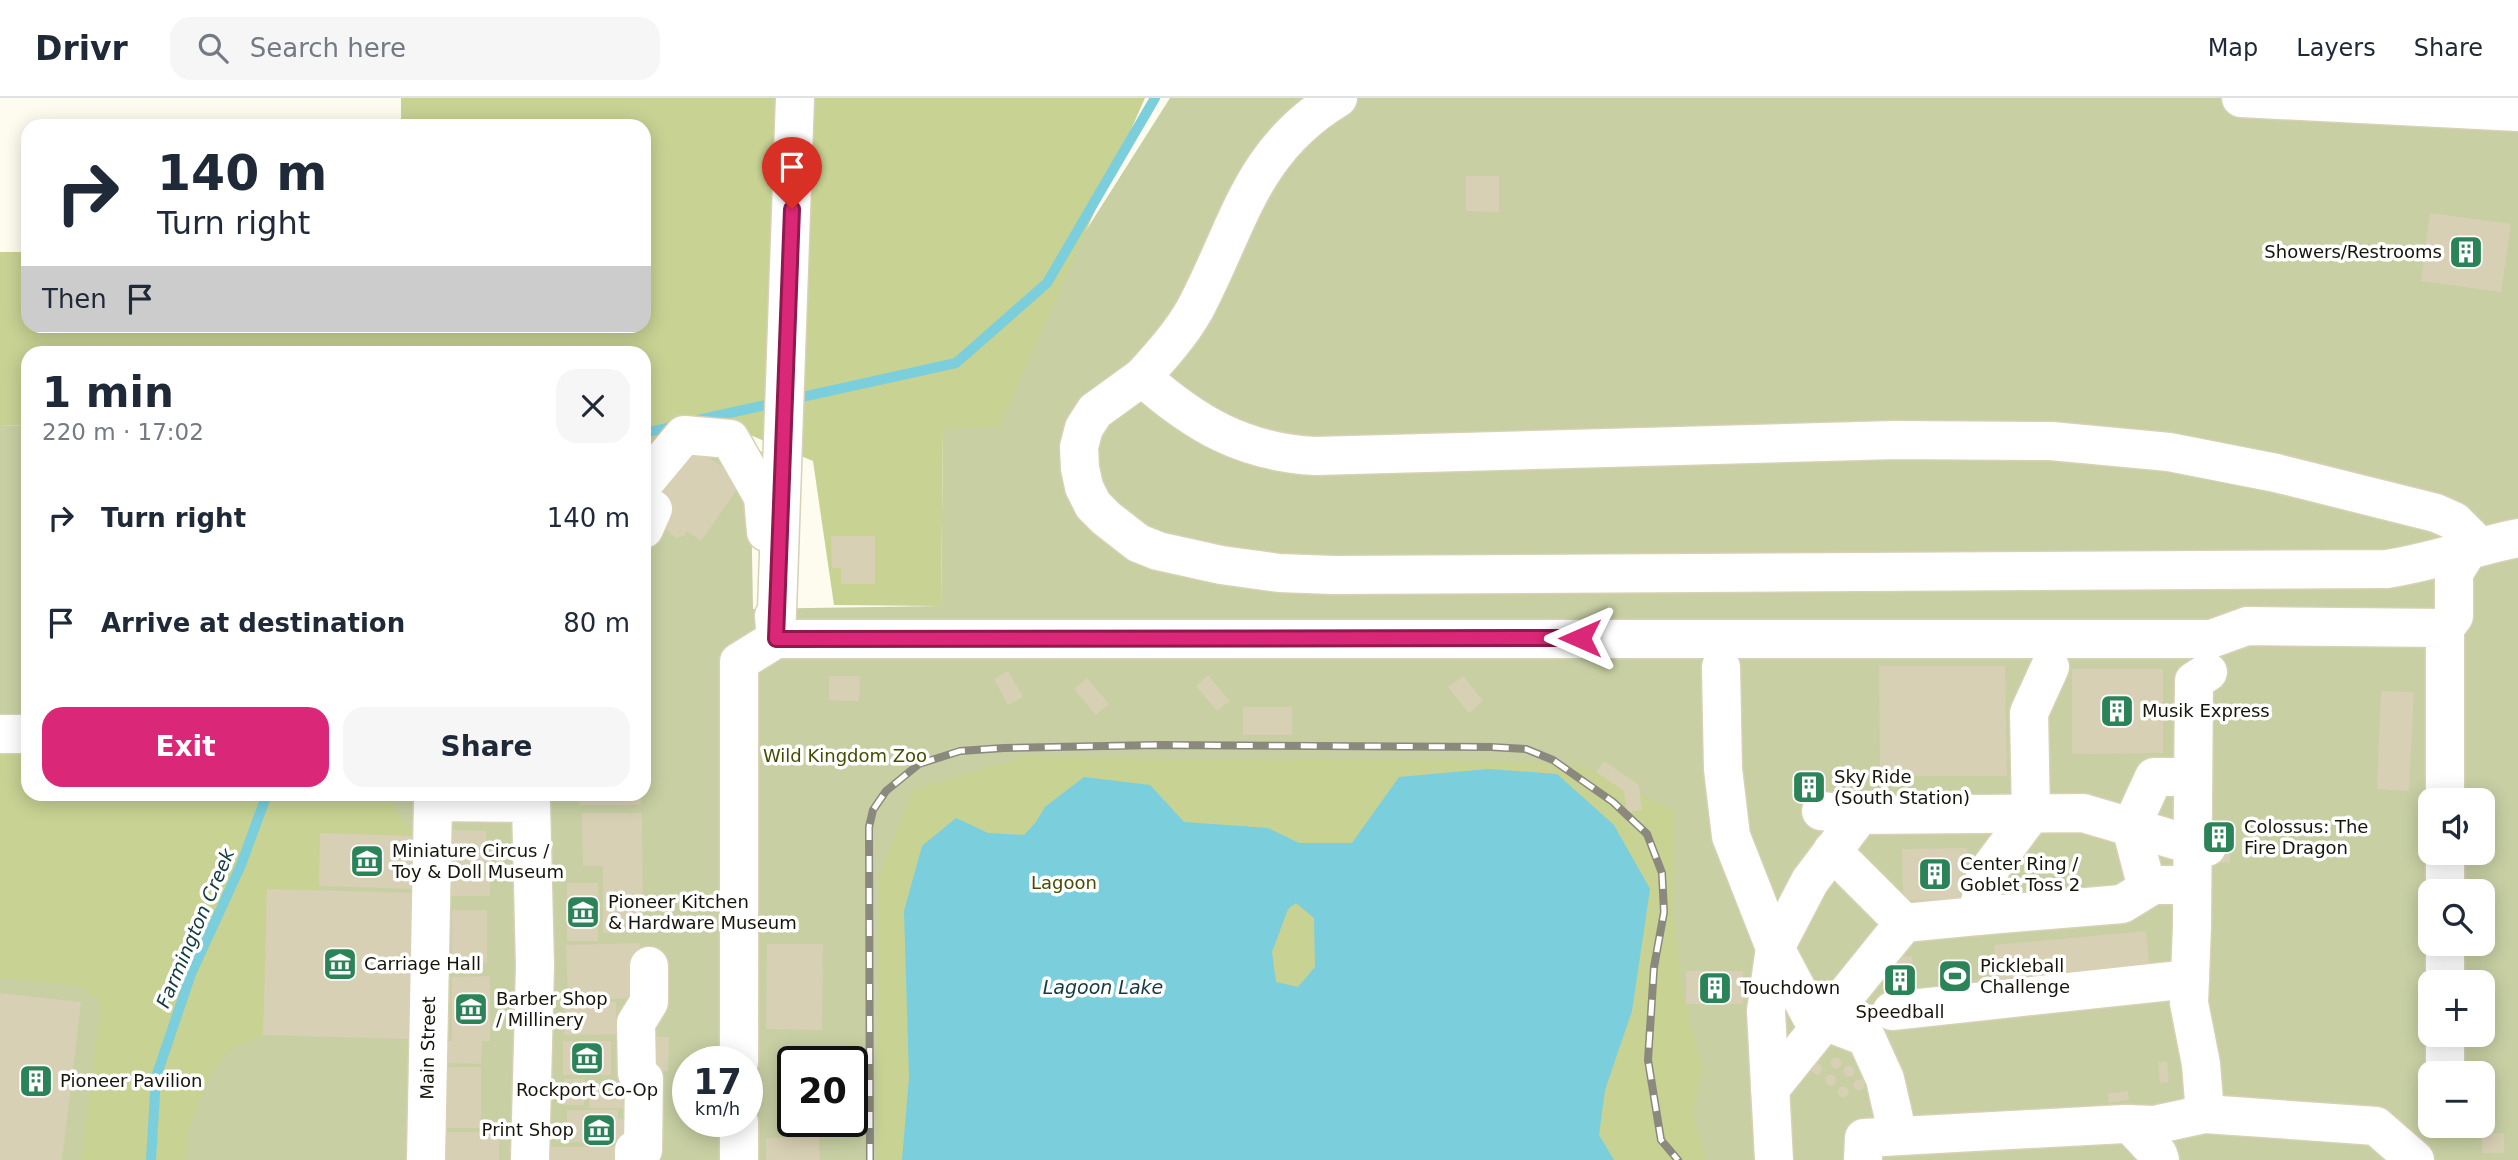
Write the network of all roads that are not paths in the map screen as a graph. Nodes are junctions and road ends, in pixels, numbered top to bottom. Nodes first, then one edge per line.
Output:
1 (795, 98) edge
2 (1338, 98) edge
3 (2241, 98) edge
4 (2518, 112) edge
5 (1142, 377) junction
6 (651, 499) edge
7 (2518, 538) edge
8 (2474, 547) junction
9 (2445, 628) junction
10 (776, 639) junction
11 (1721, 667) dead end
12 (2050, 667) dead end
13 (2208, 673) dead end
14 (0, 734) edge
15 (21, 734) edge
16 (2193, 777) junction
17 (2445, 788) edge
18 (432, 801) edge
19 (531, 801) edge
20 (1821, 811) dead end
21 (2031, 814) junction
22 (1860, 815) junction
23 (2131, 827) junction
24 (2199, 846) junction
25 (1832, 851) junction
26 (2192, 885) junction
27 (2147, 888) junction
28 (1977, 916) junction
29 (1904, 923) junction
30 (1775, 948) junction
31 (649, 966) dead end
32 (2190, 979) junction
33 (1872, 1006) junction
34 (1826, 1022) junction
35 (739, 1046) edge
36 (1770, 1089) junction
37 (2205, 1114) junction
38 (2130, 1124) junction
39 (739, 1137) edge
40 (1868, 1148) edge
41 (426, 1160) edge
42 (530, 1160) edge
43 (635, 1160) edge
44 (739, 1160) edge
45 (1774, 1160) edge
46 (2160, 1160) edge
47 (2415, 1160) edge

1 - 10 street
2 - 5 street
3 - 4 street
5 - 8 street
5 - 8 street
6 - 10 street
7 - 8 street
8 - 9 street
9 - 10 street
9 - 17 street
10 - 35 street
11 - 30 street
12 - 21 street
13 - 16 street
14 - 15 street
16 - 23 street
16 - 24 street
18 - 41 street, Main Street
19 - 42 street, Main Street
20 - 22 street
21 - 22 street
21 - 23 street
21 - 28 street
22 - 25 street
23 - 24 street
23 - 27 street
24 - 26 street
25 - 29 street
25 - 30 street
26 - 27 street
26 - 32 street
27 - 28 street
28 - 29 street
29 - 33 street
30 - 34 street
30 - 36 street
31 - 43 street
32 - 33 street
32 - 37 street
33 - 34 street
34 - 36 street
34 - 40 street
36 - 45 street
37 - 38 street
37 - 47 street
38 - 40 street
38 - 46 street
39 - 44 street

